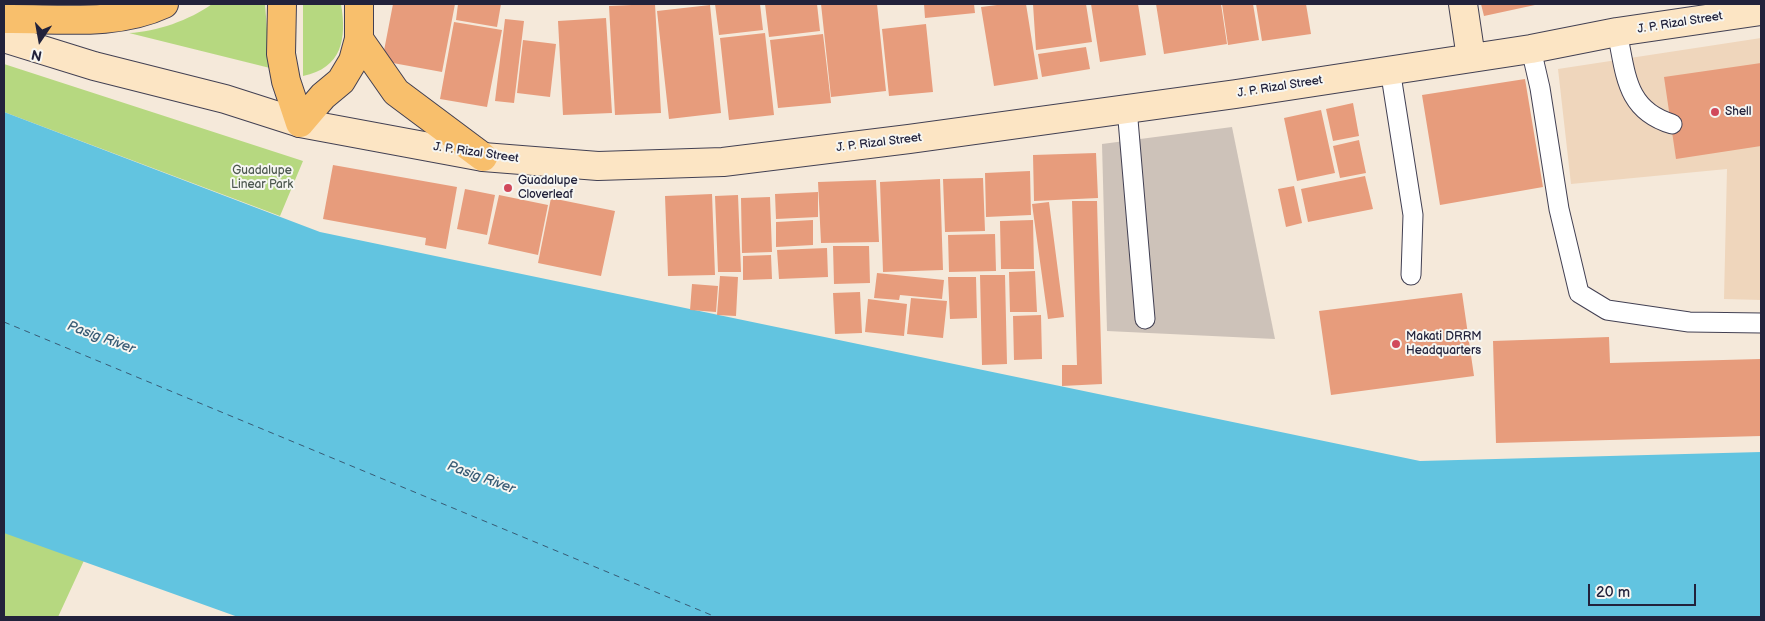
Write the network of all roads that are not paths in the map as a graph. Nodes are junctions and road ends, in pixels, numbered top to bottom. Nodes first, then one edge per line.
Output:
1 (164, 4) edge
2 (282, 4) edge
3 (358, 4) edge
4 (1463, 4) edge
5 (1761, 10) edge
6 (4, 19) edge
7 (1617, 32) junction
8 (4, 38) edge
9 (359, 39) junction
10 (1531, 49) junction
11 (1471, 58) junction
12 (1390, 69) junction
13 (1127, 108) junction
14 (300, 123) junction
15 (1672, 124) dead end
16 (483, 157) junction
17 (1411, 275) dead end
18 (1145, 319) dead end
19 (1761, 323) edge

1 - 6 highway
2 - 14 highway
3 - 9 highway
4 - 11 main road
5 - 7 main road, J. P. Rizal Street
7 - 10 main road, J. P. Rizal Street
7 - 15 lane
8 - 14 main road, J. P. Rizal Street
9 - 14 highway
9 - 16 highway
10 - 11 main road, J. P. Rizal Street
10 - 19 lane
11 - 12 main road, J. P. Rizal Street
12 - 13 main road, J. P. Rizal Street
12 - 17 lane
13 - 16 main road, J. P. Rizal Street
13 - 18 lane
14 - 16 main road, J. P. Rizal Street

